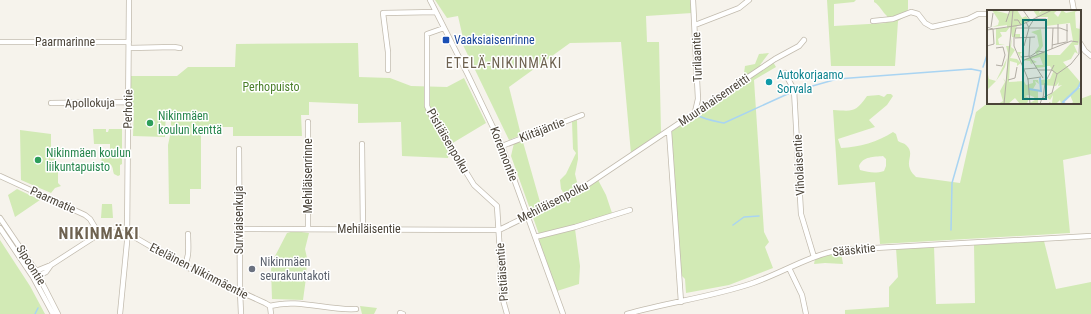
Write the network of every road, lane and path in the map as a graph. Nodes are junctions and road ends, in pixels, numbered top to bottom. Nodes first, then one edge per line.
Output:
1 (129, 0) edge
2 (430, 0) edge
3 (693, 0) edge
4 (749, 0) edge
5 (1072, 0) edge
6 (1074, 10) edge
7 (436, 12) junction
8 (987, 14) edge
9 (873, 21) dead end
10 (695, 25) junction
11 (444, 28) junction
12 (804, 40) dead end
13 (0, 42) edge
14 (129, 42) junction
15 (1081, 46) edge
16 (129, 48) junction
17 (180, 48) dead end
18 (1091, 56) edge
19 (388, 70) dead end
20 (785, 73) dead end
21 (128, 102) junction
22 (51, 103) dead end
23 (695, 113) junction
24 (582, 115) dead end
25 (308, 122) dead end
26 (669, 130) junction
27 (362, 144) dead end
28 (502, 146) junction
29 (239, 149) dead end
30 (0, 176) edge
31 (630, 210) dead end
32 (527, 216) junction
33 (0, 218) edge
34 (0, 228) edge
35 (240, 229) junction
36 (308, 229) junction
37 (362, 230) junction
38 (499, 230) junction
39 (99, 234) junction
40 (127, 234) junction
41 (188, 234) dead end
42 (1091, 236) edge
43 (535, 237) junction
44 (814, 257) junction
45 (51, 265) junction
46 (184, 266) junction
47 (789, 268) junction
48 (36, 271) junction
49 (39, 276) junction
50 (33, 277) junction
51 (240, 292) junction
52 (681, 302) junction
53 (270, 306) junction
54 (356, 310) dead end
55 (53, 314) edge
56 (58, 314) edge
57 (120, 314) edge
58 (241, 314) edge
59 (271, 314) edge
60 (507, 314) edge
61 (563, 314) edge
62 (631, 314) edge
63 (806, 314) edge

1 - 14 street, Perhotie
2 - 7 street, Korennontie
3 - 10 street, Turilaantie
4 - 10 street
5 - 6 street
7 - 11 street, Korennontie
7 - 19 street
8 - 9 street
10 - 23 street, Turilaantie
11 - 28 street, Korennontie
11 - 38 street, Pistiäisenpolku
12 - 23 street, Muurahaisenreitti
13 - 14 street, Paarmarinne
14 - 16 street, Perhotie
15 - 18 street
16 - 17 street
16 - 21 street, Perhotie
20 - 44 street, Viholaisentie
21 - 22 street, Apollokuja
21 - 40 street, Perhotie
23 - 26 street, Muurahaisenreitti
24 - 28 street, Kiitäjäntie
25 - 36 street, Mehiläisenrinne
26 - 32 street, Mehiläisenpolku
26 - 52 street, Muurahaisenreitti
27 - 37 street
28 - 32 street, Korennontie
29 - 35 street, Surviaisenkuja
30 - 39 street, Paarmatie
31 - 43 street
32 - 38 street, Mehiläisenpolku
32 - 43 street, Korennontie
33 - 48 street, Sipoontie
34 - 50 street, Sipoontie
35 - 36 street, Mehiläisentie
35 - 51 street, Surviaisenkuja
36 - 37 street, Mehiläisentie
37 - 38 street, Mehiläisentie
38 - 60 street, Pistiäisentie
39 - 40 street, Eteläinen Nikinmäentie
39 - 45 street, Eteläinen Nikinmäentie
40 - 46 street, Eteläinen Nikinmäentie
40 - 57 street, Perhotie
41 - 46 street
42 - 44 street, Sääskitie
43 - 61 street, Korennontie
44 - 47 street, Sääskitie
45 - 48 street, Eteläinen Nikinmäentie
45 - 49 street, Eteläinen Nikinmäentie
46 - 51 street, Eteläinen Nikinmäentie
47 - 52 street, Sääskitie
47 - 63 street
48 - 49 street, Sipoontie
48 - 50 street
49 - 50 street
49 - 56 street, Sipoontie
50 - 55 street, Sipoontie
51 - 53 street, Eteläinen Nikinmäentie
51 - 58 street, Surviaisenkuja
52 - 62 street, Sääskitie
53 - 54 street
53 - 59 street

